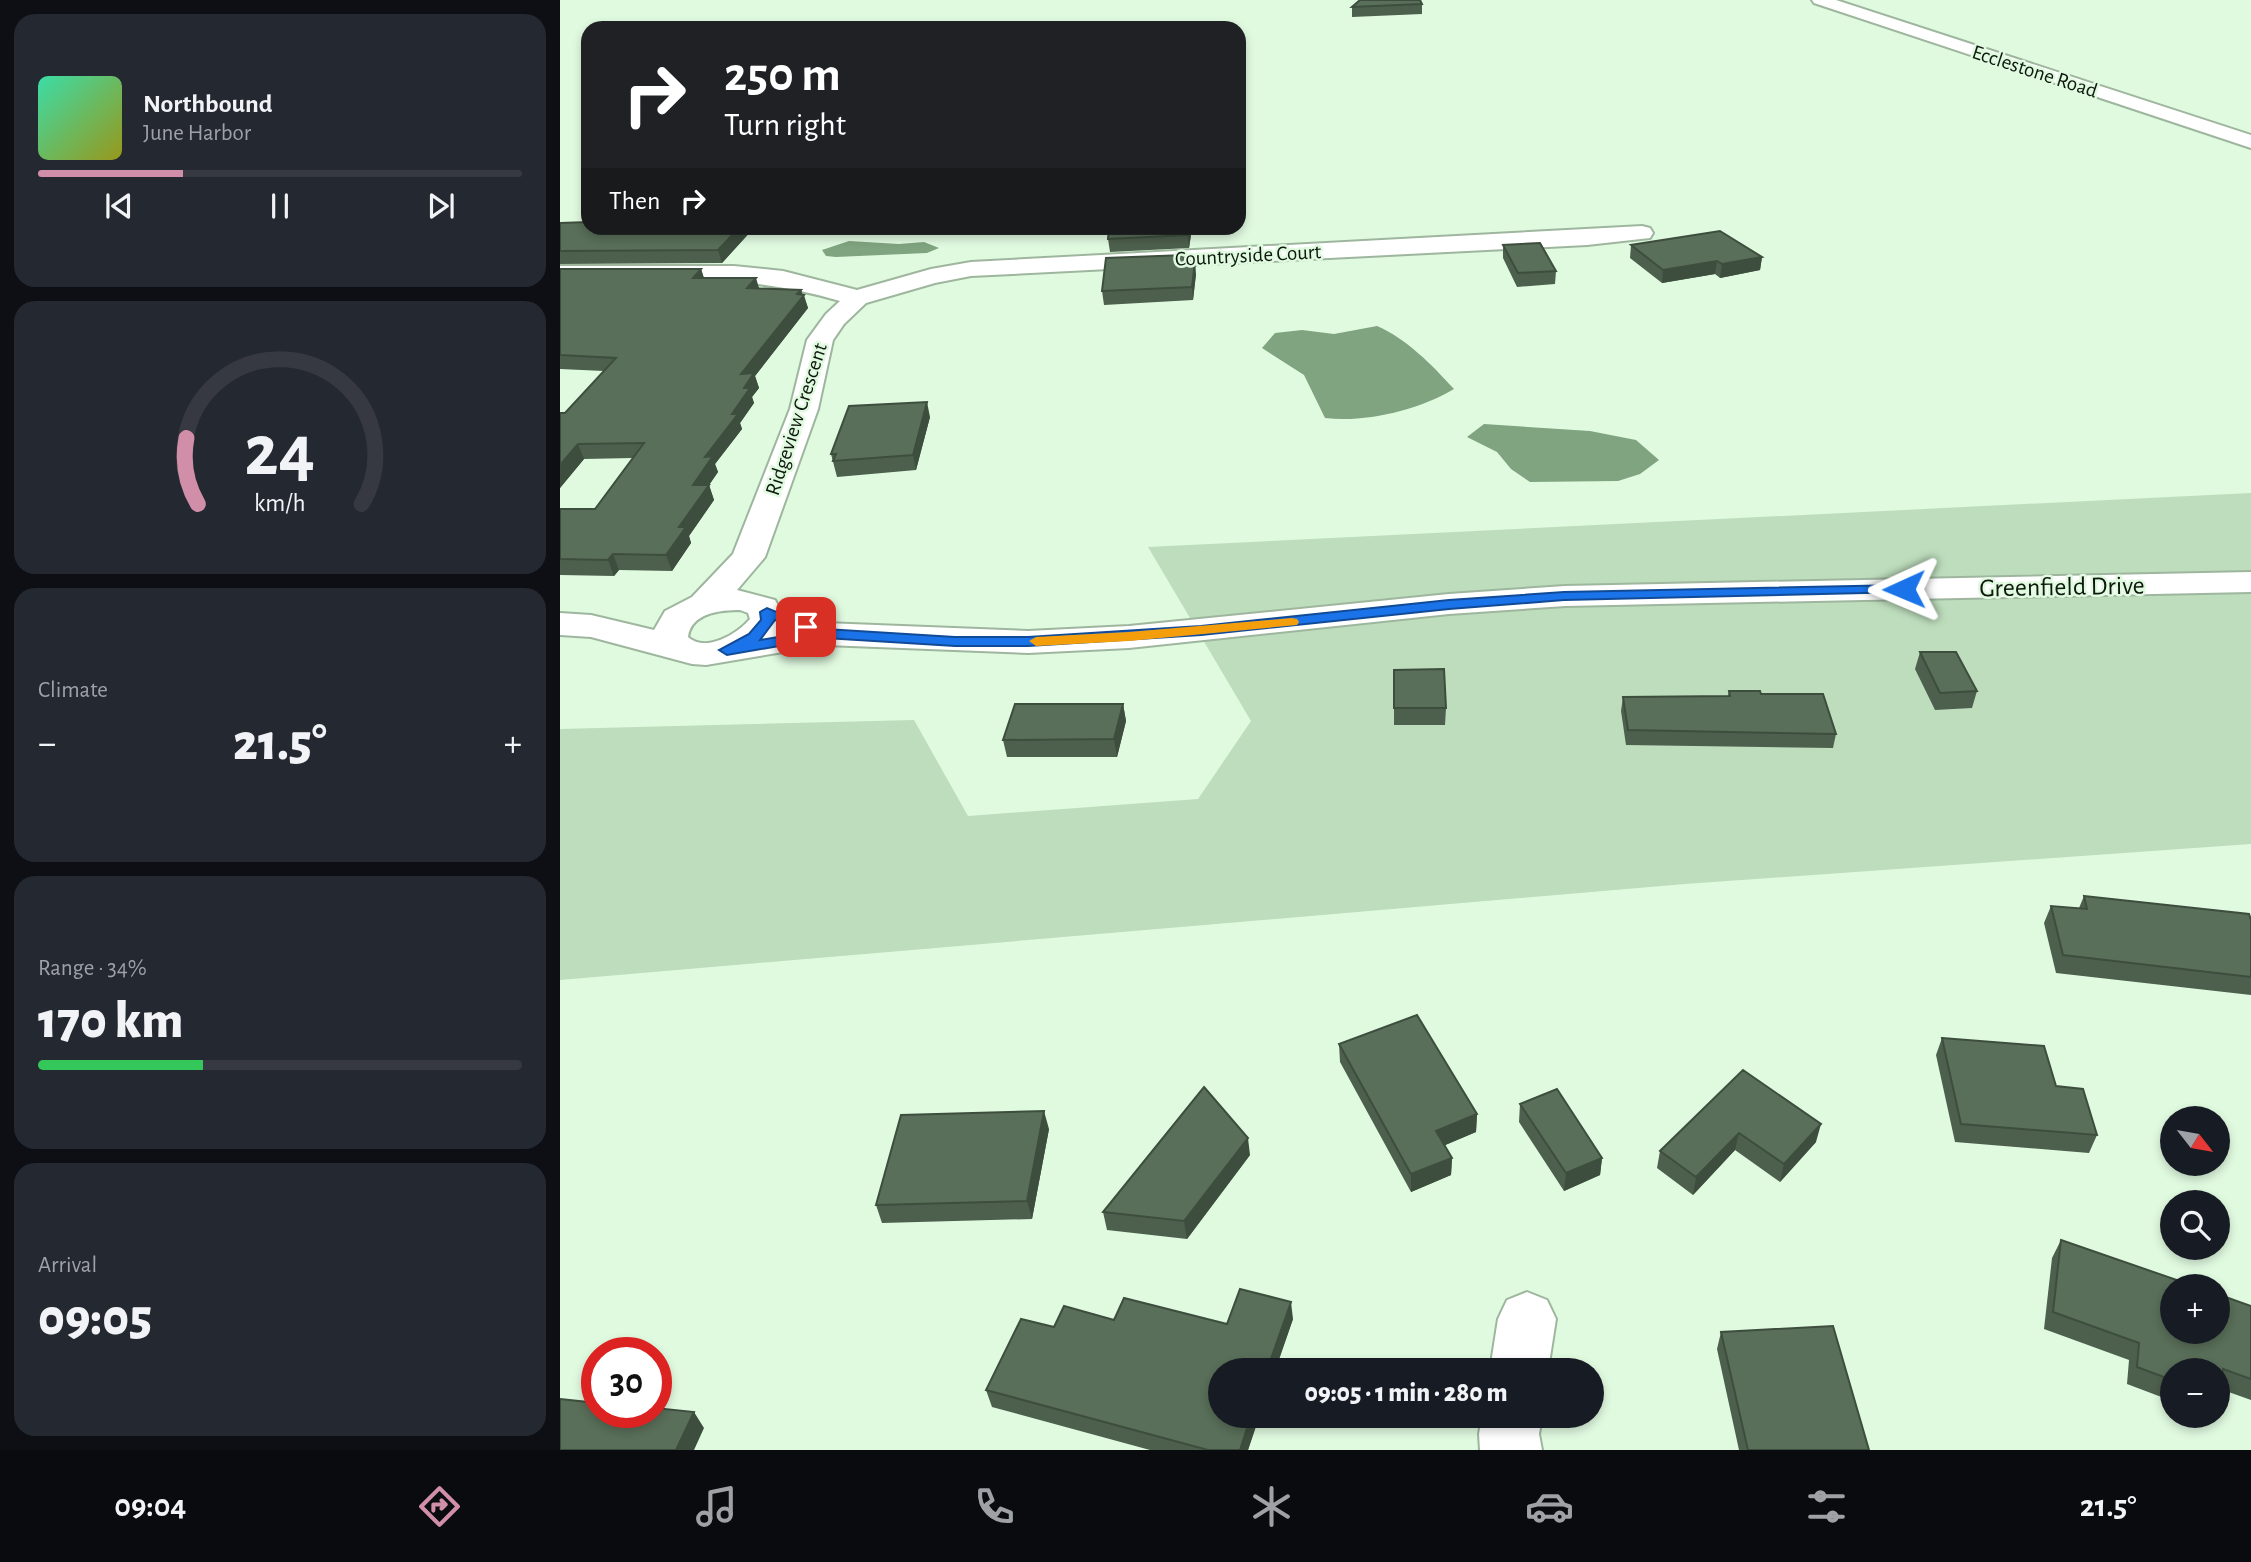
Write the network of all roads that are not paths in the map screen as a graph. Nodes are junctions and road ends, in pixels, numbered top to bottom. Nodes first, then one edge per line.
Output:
1 (1819, 0) edge
2 (2251, 142) edge
3 (1642, 233) dead end
4 (560, 273) edge
5 (858, 298) junction
6 (748, 556) junction
7 (2251, 582) edge
8 (699, 607) junction
9 (765, 610) junction
10 (575, 625) edge
11 (825, 634) junction
12 (674, 646) junction
13 (727, 650) junction
14 (1510, 1428) edge
15 (1511, 1450) edge

1 - 2 street, Ecclestone Road
3 - 5 street, Countryside Court
4 - 5 street
5 - 6 street, Ridgeview Crescent
6 - 8 street, Ridgeview Crescent
6 - 9 street
7 - 11 street, Greenfield Drive
8 - 9 street, Greenfield Drive
8 - 10 street
8 - 12 street, Ridgeview Crescent
9 - 11 street, Greenfield Drive
9 - 13 street
10 - 12 street
11 - 13 street, Greenfield Drive
12 - 13 street, Greenfield Drive
14 - 15 street

